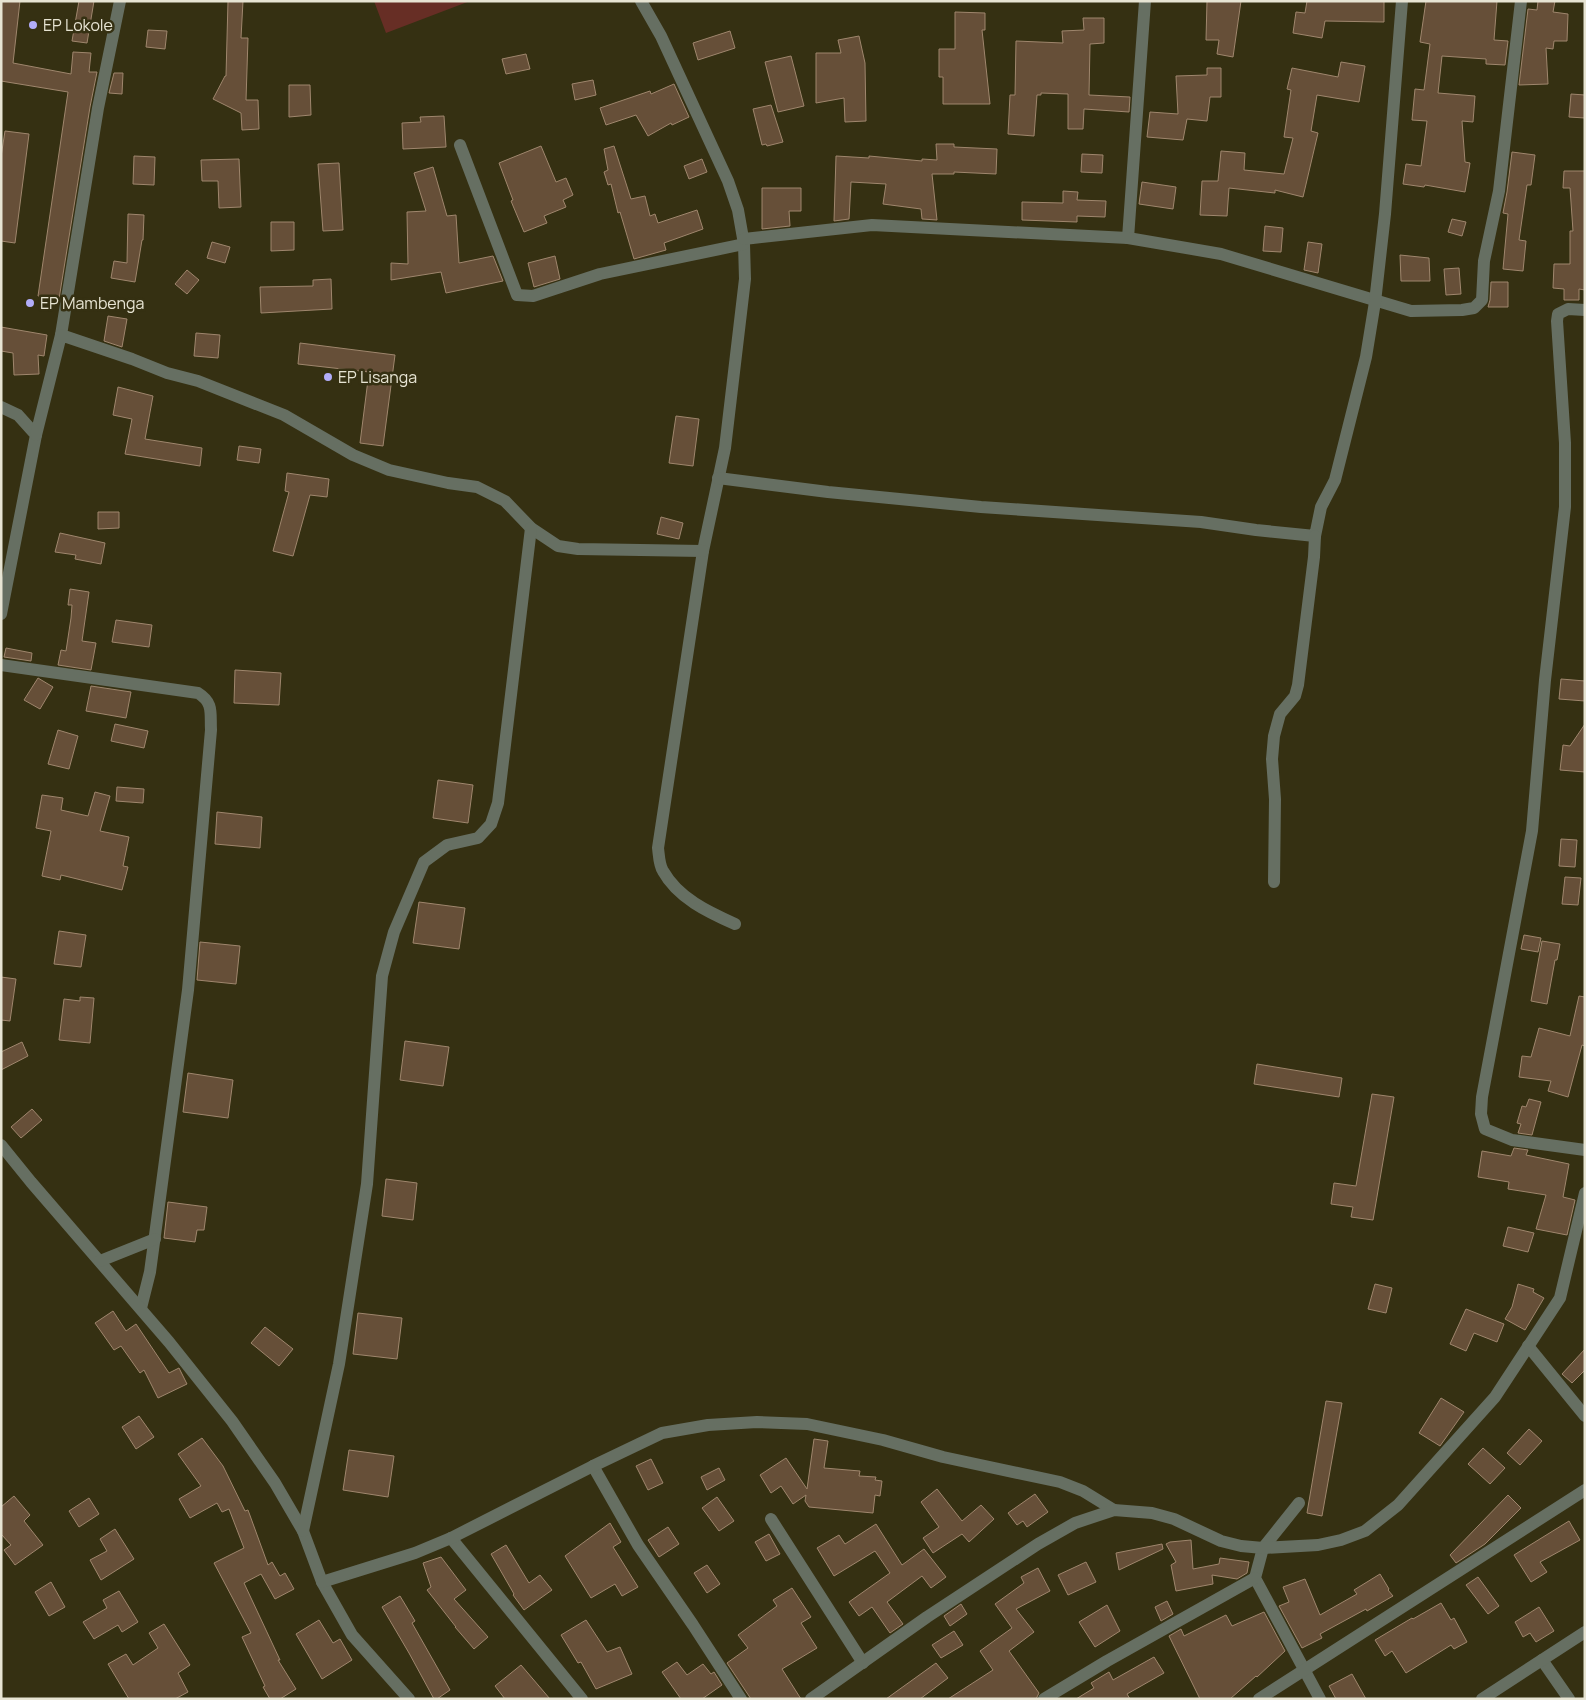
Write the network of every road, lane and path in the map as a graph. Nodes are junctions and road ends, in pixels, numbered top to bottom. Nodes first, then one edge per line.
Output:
1 (120, 1) edge
2 (641, 1) edge
3 (1145, 1) edge
4 (1402, 1) edge
5 (1521, 1) edge
6 (460, 146) dead end
7 (1128, 238) junction
8 (744, 241) junction
9 (1375, 302) junction
10 (1585, 310) edge
11 (61, 334) junction
12 (1, 407) edge
13 (18, 415) junction
14 (41, 415) junction
15 (36, 435) junction
16 (718, 478) junction
17 (531, 528) junction
18 (1315, 536) junction
19 (704, 551) junction
20 (1, 614) edge
21 (1, 665) edge
22 (1274, 882) dead end
23 (735, 924) dead end
24 (1, 1145) edge
25 (1585, 1150) edge
26 (1585, 1193) edge
27 (155, 1239) junction
28 (100, 1262) junction
29 (141, 1308) junction
30 (1528, 1346) junction
31 (1585, 1416) edge
32 (593, 1466) junction
33 (1585, 1490) edge
34 (1299, 1503) dead end
35 (1114, 1510) junction
36 (771, 1518) dead end
37 (303, 1531) junction
38 (451, 1538) junction
39 (1263, 1548) junction
40 (1255, 1578) junction
41 (322, 1582) junction
42 (1585, 1632) edge
43 (1542, 1660) junction
44 (863, 1663) junction
45 (1304, 1670) junction
46 (409, 1699) edge
47 (582, 1699) edge
48 (741, 1699) edge
49 (811, 1699) edge
50 (1044, 1699) edge
51 (1259, 1699) edge
52 (1320, 1699) edge
53 (1482, 1699) edge
54 (1569, 1699) edge

1 - 11 street
2 - 8 street
3 - 7 street
4 - 9 street
5 - 9 street
6 - 8 street
7 - 8 street
7 - 9 street
8 - 16 street
9 - 18 street
10 - 25 street
11 - 14 street
11 - 17 street
12 - 13 street
13 - 14 street
13 - 15 street
14 - 15 street
15 - 20 street
16 - 18 street
16 - 19 street
17 - 19 street
17 - 37 street
18 - 22 street
19 - 23 street
21 - 27 street
24 - 28 street
26 - 30 street
27 - 28 street
27 - 29 street
28 - 29 street
29 - 37 street
30 - 31 street
30 - 39 street
32 - 35 street
32 - 38 street
32 - 48 street
33 - 45 street
34 - 39 street
35 - 39 street
35 - 44 street
36 - 44 street
37 - 41 street
38 - 41 street
38 - 47 street
39 - 40 street
40 - 45 street
40 - 50 street
41 - 46 street
42 - 43 street
43 - 53 street
43 - 54 street
44 - 49 street
45 - 51 street
45 - 52 street

